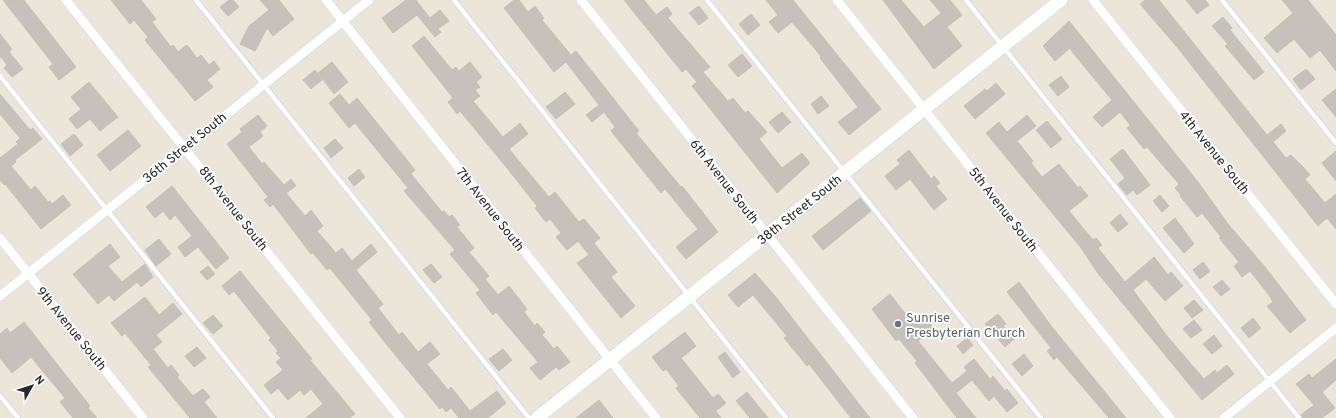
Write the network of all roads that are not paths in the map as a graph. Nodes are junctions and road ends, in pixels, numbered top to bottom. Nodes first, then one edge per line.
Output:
1 (66, 0) edge
2 (196, 0) edge
3 (326, 0) edge
4 (369, 0) edge
5 (454, 0) edge
6 (581, 0) edge
7 (707, 0) edge
8 (837, 0) edge
9 (966, 0) edge
10 (1062, 0) edge
11 (1093, 0) edge
12 (1222, 0) edge
13 (343, 21) junction
14 (1003, 47) junction
15 (0, 76) edge
16 (263, 84) junction
17 (925, 109) junction
18 (1336, 143) edge
19 (185, 147) junction
20 (845, 172) junction
21 (107, 210) junction
22 (767, 234) junction
23 (0, 238) edge
24 (28, 273) junction
25 (0, 296) edge
26 (690, 296) junction
27 (1336, 304) edge
28 (1336, 328) edge
29 (610, 361) junction
30 (1270, 381) junction
31 (0, 396) edge
32 (18, 418) edge
33 (143, 418) edge
34 (273, 418) edge
35 (400, 418) edge
36 (529, 418) edge
37 (537, 418) edge
38 (656, 418) edge
39 (786, 418) edge
40 (913, 418) edge
41 (1041, 418) edge
42 (1170, 418) edge
43 (1224, 418) edge
44 (1299, 418) edge

1 - 19 street, 8th Avenue South
2 - 16 lane
3 - 13 street, 7th Avenue South
4 - 13 street, 36th Street South
5 - 26 lane
6 - 22 street, 6th Avenue South
7 - 20 lane
8 - 17 street, 5th Avenue South
9 - 14 lane
10 - 14 main road, 38th Street South
11 - 27 street, 4th Avenue South
12 - 18 lane
13 - 16 street, 36th Street South
13 - 29 street, 7th Avenue South
14 - 17 main road, 38th Street South
14 - 30 lane
15 - 21 lane
16 - 19 street, 36th Street South
16 - 36 lane
17 - 20 main road, 38th Street South
17 - 42 street, 5th Avenue South
19 - 21 street, 36th Street South
19 - 35 street, 8th Avenue South
20 - 22 main road, 38th Street South
20 - 41 lane
21 - 24 street, 36th Street South
21 - 34 lane
22 - 26 main road, 38th Street South
22 - 40 street, 6th Avenue South
23 - 24 street, 9th Avenue South
24 - 25 street, 36th Street South
24 - 33 street, 9th Avenue South
26 - 29 main road, 38th Street South
26 - 39 lane
28 - 30 street
29 - 37 main road, 38th Street South
29 - 38 street, 7th Avenue South
30 - 43 street
30 - 44 lane
31 - 32 lane

